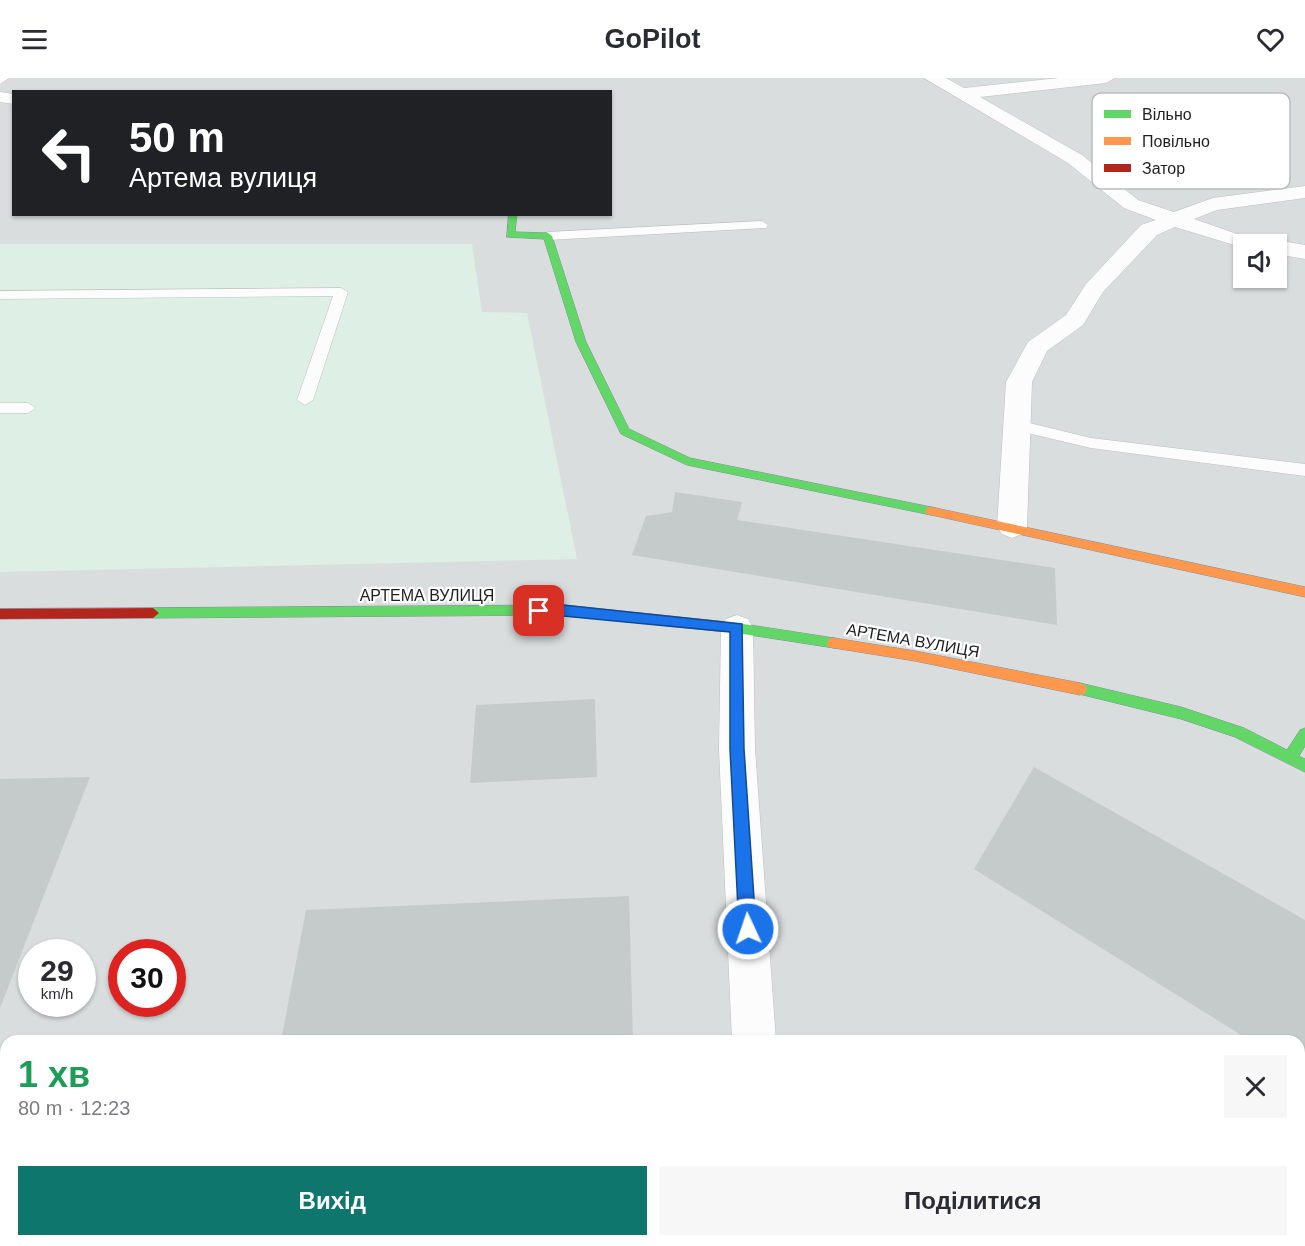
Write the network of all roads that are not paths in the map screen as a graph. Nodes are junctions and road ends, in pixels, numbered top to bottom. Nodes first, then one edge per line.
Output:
1 (4, 78) edge
2 (933, 78) edge
3 (1106, 78) edge
4 (0, 81) edge
5 (961, 94) junction
6 (1092, 173) edge
7 (1112, 189) edge
8 (1305, 192) edge
9 (513, 216) edge
10 (1173, 219) junction
11 (762, 225) dead end
12 (548, 236) junction
13 (1233, 240) edge
14 (1287, 249) edge
15 (1305, 252) edge
16 (0, 295) edge
17 (305, 400) dead end
18 (0, 408) edge
19 (28, 408) dead end
20 (1017, 425) junction
21 (1305, 470) edge
22 (1012, 527) junction
23 (1305, 592) edge
24 (0, 614) edge
25 (737, 628) junction
26 (1305, 734) edge
27 (1290, 757) junction
28 (1305, 766) edge
29 (754, 1035) edge

1 - 4 lane
2 - 5 street
3 - 5 street
5 - 6 street
7 - 10 street
8 - 10 street
9 - 12 main road
10 - 13 street
10 - 20 street
11 - 12 lane
12 - 22 main road
14 - 15 street
16 - 17 lane
18 - 19 lane
20 - 21 lane
20 - 22 street
22 - 23 main road
24 - 25 main road, АРТЕМА ВУЛИЦЯ
25 - 27 main road, АРТЕМА ВУЛИЦЯ
25 - 29 street
26 - 27 main road
27 - 28 main road, АРТЕМА ВУЛИЦЯ

